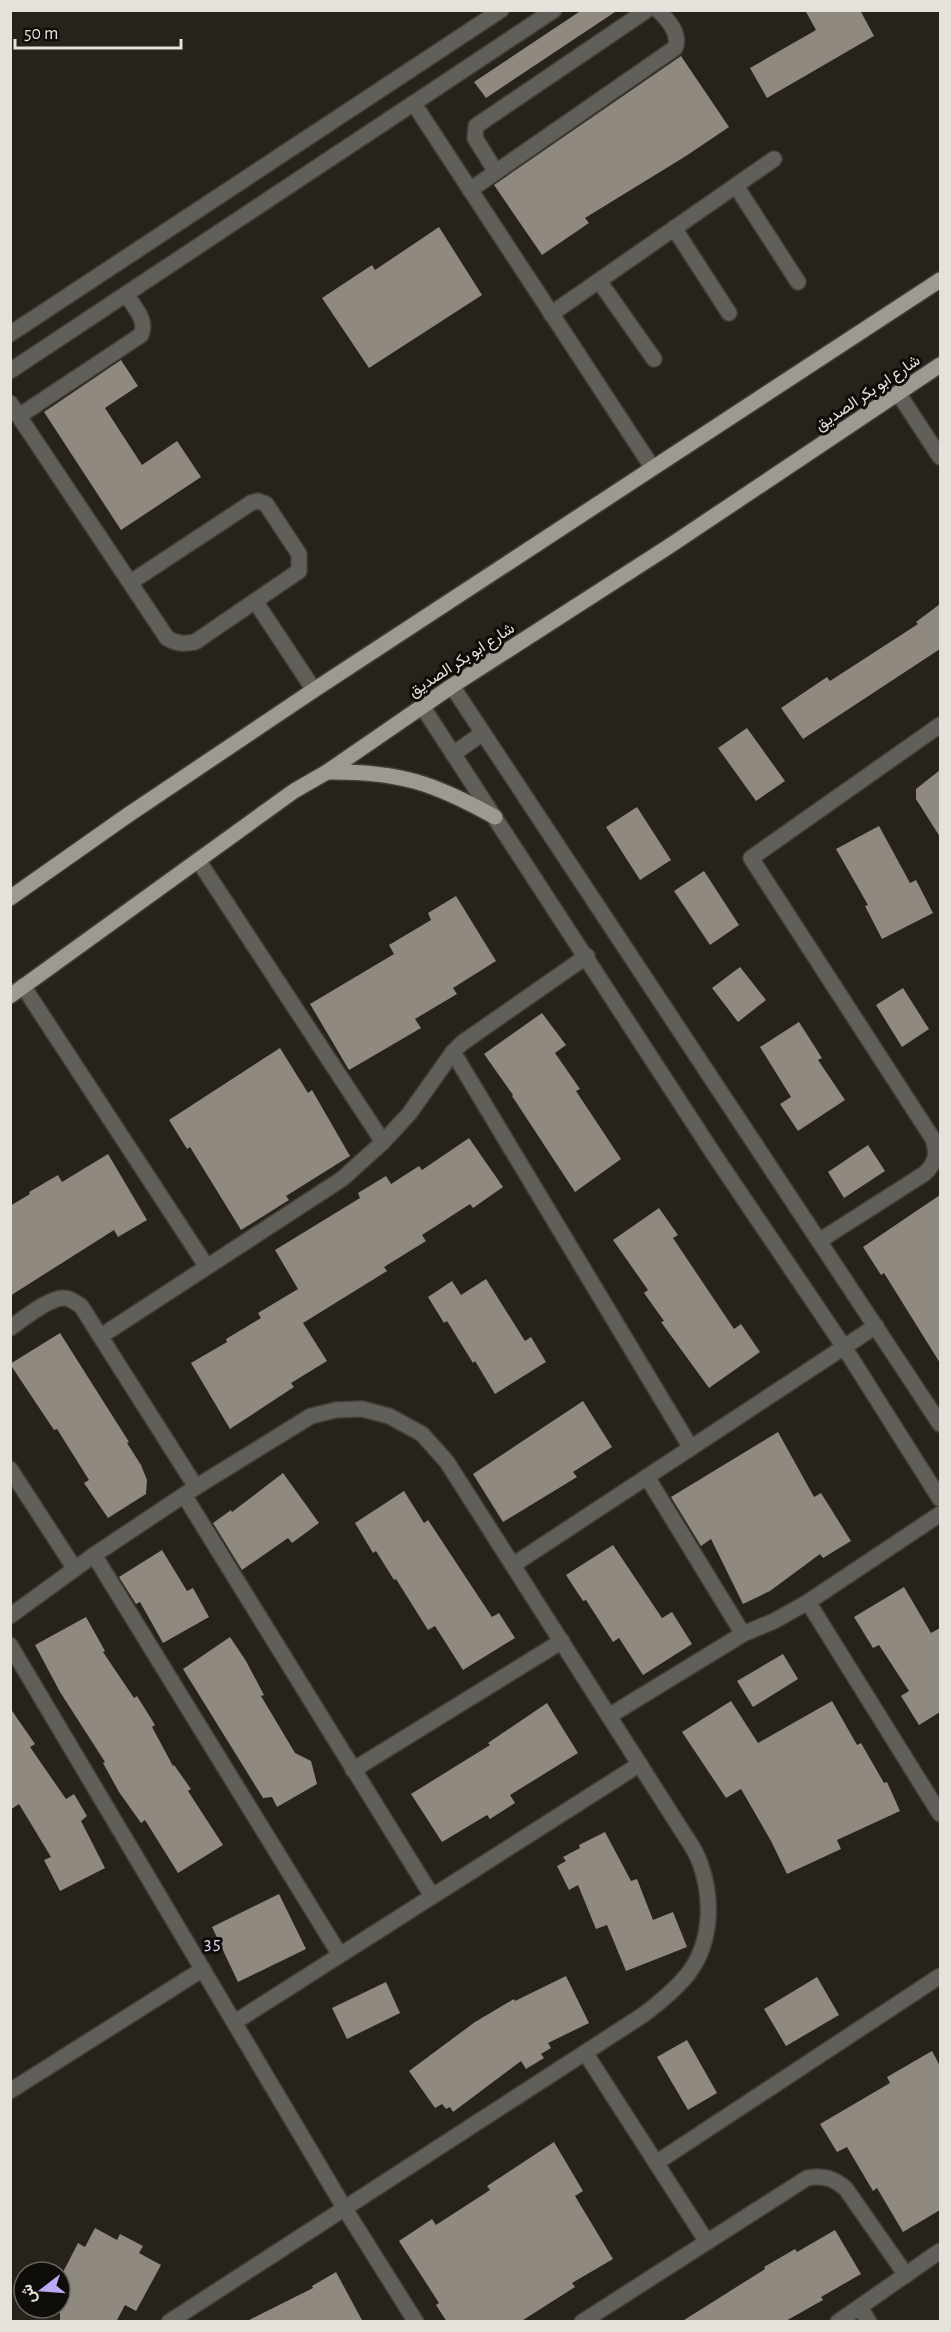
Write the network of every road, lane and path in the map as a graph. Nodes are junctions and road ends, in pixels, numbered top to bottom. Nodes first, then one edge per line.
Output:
1 (501, 10) edge
2 (554, 10) edge
3 (647, 10) edge
4 (658, 10) edge
5 (414, 104) junction
6 (774, 159) dead end
7 (496, 172) junction
8 (736, 186) junction
9 (470, 190) junction
10 (674, 228) junction
11 (940, 280) edge
12 (599, 281) junction
13 (798, 282) dead end
14 (126, 294) junction
15 (729, 313) dead end
16 (551, 314) junction
17 (10, 334) edge
18 (654, 359) dead end
19 (940, 365) edge
20 (10, 371) edge
21 (898, 393) junction
22 (15, 409) edge
23 (940, 456) edge
24 (652, 468) junction
25 (131, 582) junction
26 (255, 602) junction
27 (452, 686) junction
28 (314, 690) junction
29 (422, 706) junction
30 (940, 725) edge
31 (483, 733) junction
32 (453, 754) junction
33 (327, 772) junction
34 (495, 817) junction
35 (198, 860) junction
36 (10, 898) edge
37 (587, 956) junction
38 (23, 986) junction
39 (10, 996) edge
40 (453, 1052) junction
41 (383, 1142) junction
42 (819, 1241) junction
43 (207, 1267) junction
44 (876, 1326) junction
45 (10, 1328) edge
46 (101, 1336) junction
47 (844, 1347) junction
48 (940, 1424) edge
49 (691, 1448) junction
50 (10, 1469) edge
51 (647, 1477) junction
52 (190, 1491) junction
53 (940, 1499) edge
54 (940, 1514) edge
55 (94, 1555) junction
56 (513, 1565) junction
57 (75, 1569) junction
58 (808, 1602) junction
59 (10, 1616) edge
60 (743, 1634) junction
61 (561, 1641) junction
62 (10, 1645) edge
63 (609, 1716) junction
64 (640, 1764) junction
65 (353, 1770) junction
66 (940, 1814) edge
67 (432, 1896) junction
68 (340, 1955) junction
69 (203, 1969) junction
70 (940, 1976) edge
71 (235, 2022) junction
72 (586, 2054) junction
73 (10, 2091) edge
74 (656, 2163) junction
75 (345, 2209) junction
76 (707, 2242) junction
77 (940, 2252) edge
78 (906, 2275) junction
79 (860, 2307) junction
80 (171, 2321) edge
81 (416, 2322) edge
82 (582, 2322) edge
83 (838, 2322) edge
84 (869, 2322) edge

1 - 17 street
2 - 5 street
3 - 7 street
4 - 7 street
5 - 9 street
5 - 14 street
6 - 8 street
7 - 9 street
8 - 10 street
8 - 13 street
9 - 16 street
10 - 12 street
10 - 15 street
11 - 24 main road
12 - 16 street
12 - 18 street
14 - 20 street
14 - 22 street
16 - 24 street
19 - 21 main road, شارع ابو بكر الصديق
21 - 23 street
21 - 27 main road, شارع ابو بكر الصديق
22 - 25 street
24 - 28 main road
25 - 26 street
25 - 26 street
26 - 28 street
27 - 29 main road, شارع ابو بكر الصديق
27 - 31 street
28 - 36 main road
29 - 32 street
29 - 33 main road, شارع ابو بكر الصديق
30 - 42 street
31 - 32 street
31 - 42 street
32 - 34 street
33 - 34 main road
33 - 35 main road, شارع ابو بكر الصديق
34 - 37 street
35 - 38 main road, شارع ابو بكر الصديق
35 - 41 street
37 - 40 street
37 - 47 street
38 - 39 main road, شارع ابو بكر الصديق
38 - 43 street
40 - 41 street
40 - 49 street
41 - 43 street
42 - 44 street
43 - 46 street
44 - 47 street
44 - 48 street
45 - 46 street
46 - 52 street
47 - 49 street
47 - 53 street
49 - 51 street
50 - 57 street
51 - 56 street
51 - 60 street
52 - 55 street
52 - 56 street
52 - 65 street
54 - 58 street
55 - 57 street
55 - 68 street
56 - 61 street
57 - 59 street
58 - 60 street
58 - 66 street
60 - 63 street
61 - 63 street
61 - 65 street
62 - 69 street
63 - 64 street
64 - 67 street
64 - 72 street
65 - 67 street
67 - 68 street
68 - 71 street
69 - 71 street
69 - 73 street
70 - 74 street
71 - 75 street
72 - 74 street
72 - 75 street
74 - 76 street
75 - 80 street
75 - 81 street
76 - 78 street
76 - 82 street
77 - 78 street
78 - 79 street
79 - 83 street
79 - 84 street

